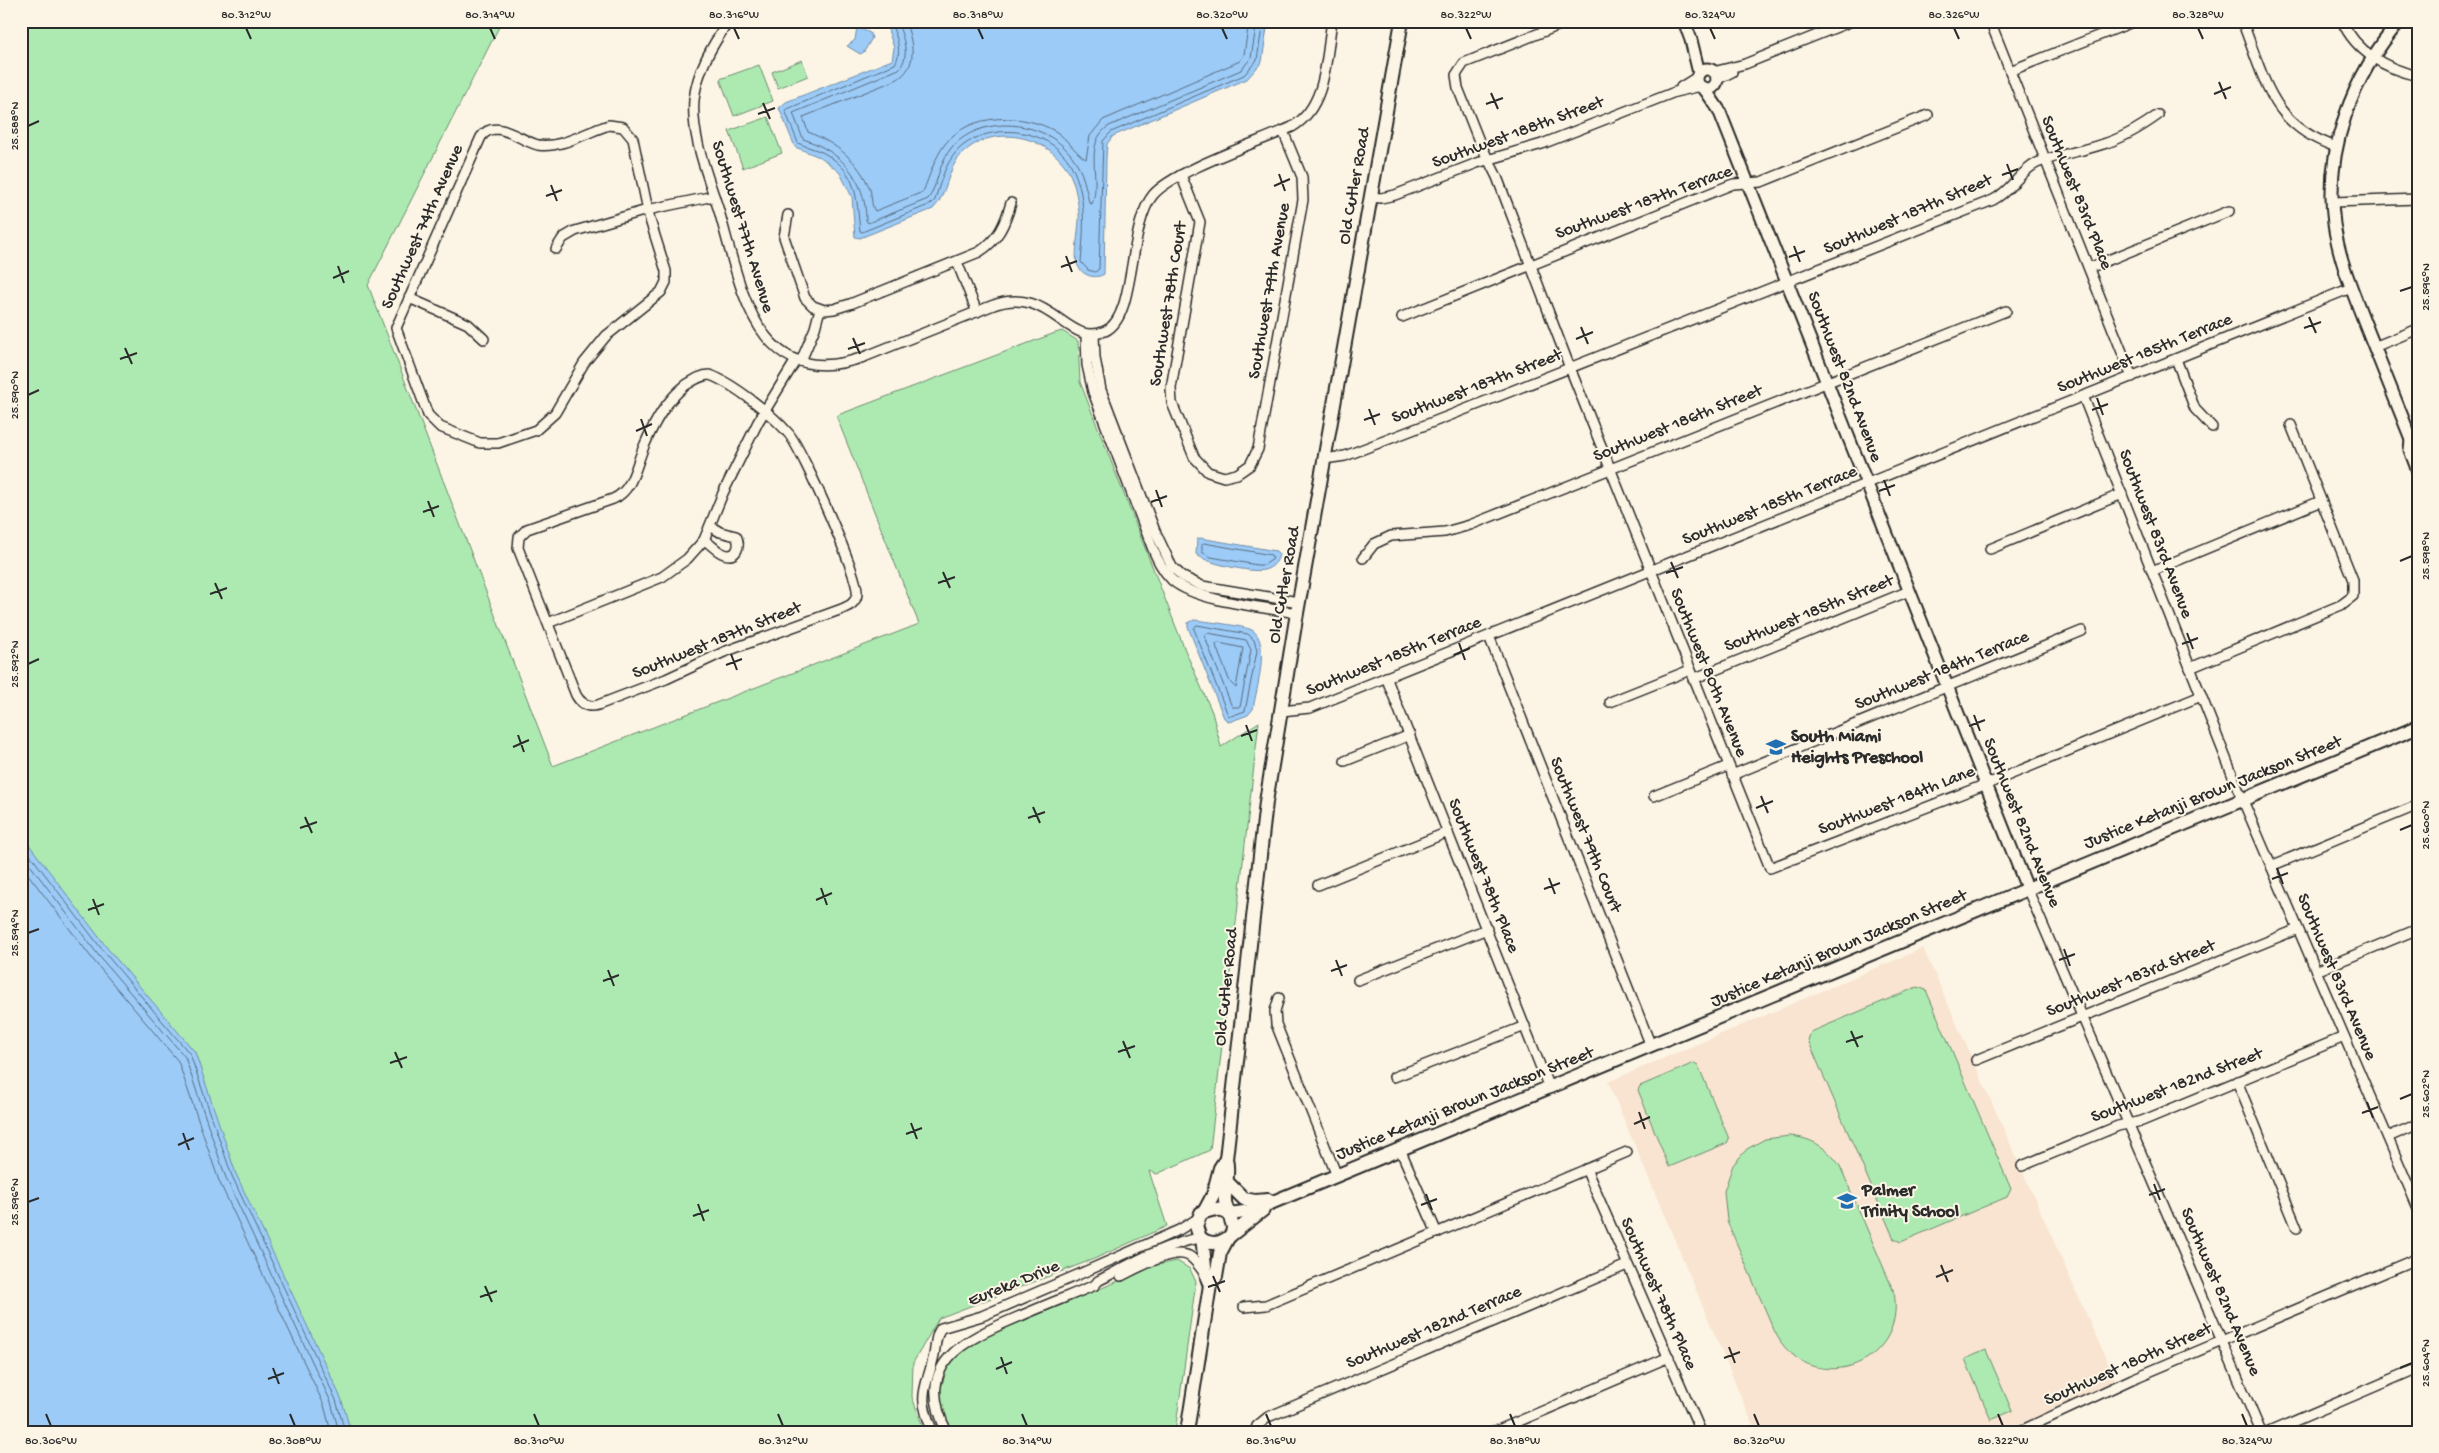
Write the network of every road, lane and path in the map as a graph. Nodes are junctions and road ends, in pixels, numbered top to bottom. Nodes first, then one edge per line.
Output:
1 (729, 21) edge
2 (1332, 21) edge
3 (1402, 21) edge
4 (1570, 21) edge
5 (1852, 21) edge
6 (1990, 21) edge
7 (2136, 21) edge
8 (2242, 21) edge
9 (2342, 21) edge
10 (2400, 21) edge
11 (1684, 22) edge
12 (2374, 57) junction
13 (2010, 71) junction
14 (2418, 76) edge
15 (1707, 79) junction
16 (2158, 115) dead end
17 (1928, 116) dead end
18 (1282, 131) junction
19 (2337, 147) junction
20 (1488, 160) junction
21 (2046, 160) junction
22 (1182, 175) junction
23 (1748, 182) junction
24 (714, 196) junction
25 (1371, 197) junction
26 (2418, 199) edge
27 (2333, 202) junction
28 (1011, 203) dead end
29 (647, 210) junction
30 (2229, 212) dead end
31 (788, 215) dead end
32 (556, 249) dead end
33 (958, 262) junction
34 (1530, 265) junction
35 (2088, 268) junction
36 (1788, 281) junction
37 (2351, 288) junction
38 (409, 298) junction
39 (820, 309) junction
40 (2006, 311) dead end
41 (977, 312) junction
42 (1402, 317) dead end
43 (2418, 329) edge
44 (1090, 335) junction
45 (484, 339) dead end
46 (2374, 347) junction
47 (2176, 359) junction
48 (798, 360) junction
49 (1570, 368) junction
50 (2132, 377) junction
51 (1828, 383) junction
52 (2083, 396) junction
53 (765, 410) junction
54 (2291, 425) dead end
55 (2212, 427) dead end
56 (2415, 441) edge
57 (1324, 460) junction
58 (1199, 465) joint
59 (1610, 469) junction
60 (2418, 470) edge
61 (1867, 484) junction
62 (2122, 494) junction
63 (2321, 501) junction
64 (710, 526) junction
65 (704, 540) junction
66 (1990, 549) dead end
67 (1363, 558) dead end
68 (1650, 571) junction
69 (2152, 571) junction
70 (1909, 591) junction
71 (1298, 607) junction
72 (548, 623) junction
73 (2082, 631) dead end
74 (1489, 636) junction
75 (2190, 668) junction
76 (1691, 675) junction
77 (1386, 677) junction
78 (1947, 686) junction
79 (2201, 696) junction
80 (1610, 702) dead end
81 (1281, 711) junction
82 (2418, 727) edge
83 (1410, 735) junction
84 (1345, 761) dead end
85 (1728, 766) junction
86 (1732, 776) junction
87 (1986, 784) junction
88 (1654, 796) dead end
89 (2243, 800) junction
90 (2418, 805) edge
91 (1448, 832) junction
92 (2271, 866) junction
93 (1770, 868) joint
94 (1318, 885) dead end
95 (2028, 888) junction
96 (1487, 929) junction
97 (2298, 929) junction
98 (2418, 929) edge
99 (2316, 971) junction
100 (1358, 980) dead end
101 (1280, 998) dead end
102 (2082, 1017) junction
103 (1524, 1026) junction
104 (2344, 1037) junction
105 (1651, 1046) junction
106 (1976, 1060) dead end
107 (1394, 1077) dead end
108 (2236, 1081) junction
109 (1549, 1088) junction
110 (2129, 1124) junction
111 (2418, 1124) edge
112 (2388, 1137) junction
113 (1400, 1149) junction
114 (1626, 1152) dead end
115 (1226, 1159) junction
116 (2022, 1166) dead end
117 (1586, 1168) junction
118 (1337, 1176) junction
119 (1227, 1182) junction
120 (1273, 1202) junction
121 (2418, 1208) edge
122 (1229, 1214) junction
123 (1200, 1215) junction
124 (2298, 1228) dead end
125 (1437, 1233) junction
126 (1229, 1236) junction
127 (1201, 1239) junction
128 (2418, 1258) edge
129 (1627, 1265) junction
130 (1208, 1280) junction
131 (1095, 1285) junction
132 (1244, 1307) dead end
133 (2222, 1340) junction
134 (936, 1347) junction
135 (951, 1354) junction
136 (1668, 1357) junction
137 (2418, 1368) edge
138 (923, 1396) junction
139 (936, 1397) junction
140 (1256, 1429) edge
141 (933, 1432) edge
142 (947, 1432) edge
143 (1187, 1432) edge
144 (1494, 1432) edge
145 (1700, 1432) edge
146 (2018, 1432) edge
147 (2261, 1432) edge
148 (2269, 1432) edge

1 - 24 street, Southwest 77th Avenue
2 - 18 street
3 - 25 main road, Old Cutler Road
4 - 20 street
5 - 15 street, Southwest 188th Street
6 - 13 street, Southwest 83rd Place
7 - 13 street
8 - 19 street
9 - 12 street
10 - 12 street
11 - 15 street, Southwest 82nd Avenue
12 - 14 street
12 - 19 street
13 - 21 street, Southwest 83rd Place
15 - 20 street, Southwest 188th Street
15 - 23 street, Southwest 82nd Avenue
16 - 21 street, Southwest 187th Street
17 - 23 street, Southwest 187th Terrace
18 - 22 street
18 - 58 street, Southwest 79th Avenue
19 - 27 street
20 - 25 street, Southwest 188th Street
20 - 34 street, Southwest 80th Avenue
21 - 35 street, Southwest 83rd Place
21 - 36 street, Southwest 187th Street
22 - 44 street
22 - 58 street, Southwest 78th Court
23 - 34 street, Southwest 187th Terrace
23 - 36 street, Southwest 82nd Avenue
24 - 29 street
24 - 48 street, Southwest 77th Avenue
25 - 57 main road, Old Cutler Road
26 - 27 street
27 - 37 street
28 - 33 street
29 - 32 street
29 - 38 street, Southwest 74th Avenue
29 - 38 street, Southwest 74th Avenue
30 - 35 street
31 - 39 street
33 - 39 street
33 - 41 street
34 - 42 street, Southwest 187th Terrace
34 - 49 street, Southwest 80th Avenue
35 - 50 street, Southwest 83rd Place
36 - 49 street, Southwest 187th Street
36 - 51 street, Southwest 82nd Avenue
37 - 46 street
37 - 47 street, Southwest 185th Terrace
38 - 45 street
39 - 48 street
40 - 51 street, Southwest 186th Street
41 - 44 street
41 - 48 street
43 - 46 street
44 - 71 street
46 - 56 street
47 - 50 street, Southwest 185th Terrace
47 - 55 street
48 - 53 street
49 - 57 street, Southwest 187th Street
49 - 59 street, Southwest 80th Avenue
50 - 52 street, Southwest 185th Terrace
51 - 59 street, Southwest 186th Street
51 - 61 street, Southwest 82nd Avenue
52 - 61 street, Southwest 185th Terrace
52 - 62 street, Southwest 83rd Avenue
53 - 64 street
53 - 72 street
53 - 72 street, Southwest 187th Street
54 - 63 street
56 - 60 street
57 - 71 main road, Old Cutler Road
59 - 67 street, Southwest 186th Street
59 - 68 street, Southwest 80th Avenue
61 - 68 street, Southwest 185th Terrace
61 - 70 street, Southwest 82nd Avenue
62 - 66 street
62 - 69 street, Southwest 83rd Avenue
63 - 69 street
63 - 75 street
64 - 65 street
64 - 65 street
65 - 72 street
68 - 74 street, Southwest 185th Terrace
68 - 76 street, Southwest 80th Avenue
69 - 75 street, Southwest 83rd Avenue
70 - 76 street, Southwest 185th Street
70 - 78 street, Southwest 82nd Avenue
71 - 81 main road, Old Cutler Road
73 - 78 street, Southwest 184th Terrace
74 - 77 street, Southwest 185th Terrace
74 - 105 street, Southwest 79th Court
75 - 79 street, Southwest 83rd Avenue
76 - 80 street, Southwest 185th Street
76 - 85 street, Southwest 80th Avenue
77 - 81 street, Southwest 185th Terrace
77 - 83 street, Southwest 78th Place
78 - 86 street, Southwest 184th Terrace
78 - 87 street, Southwest 82nd Avenue
79 - 87 street, Southwest 184th Lane
79 - 89 street, Southwest 83rd Avenue
81 - 115 main road, Old Cutler Road
82 - 89 main road, Justice Ketanji Brown Jackson Street
83 - 84 street
83 - 91 street, Southwest 78th Place
85 - 86 street, Southwest 80th Avenue
85 - 88 street
86 - 93 street, Southwest 80th Avenue
87 - 93 street, Southwest 184th Lane
87 - 95 street, Southwest 82nd Avenue
89 - 92 street, Southwest 83rd Avenue
89 - 95 main road, Justice Ketanji Brown Jackson Street
90 - 92 street
91 - 94 street
91 - 96 street, Southwest 78th Place
92 - 97 street, Southwest 83rd Avenue
95 - 102 street, Southwest 82nd Avenue
95 - 105 main road, Justice Ketanji Brown Jackson Street
96 - 100 street
96 - 103 street, Southwest 78th Place
97 - 99 street, Southwest 83rd Avenue
97 - 102 street, Southwest 183rd Street
98 - 99 street
99 - 104 street, Southwest 83rd Avenue
101 - 118 street
102 - 106 street, Southwest 183rd Street
102 - 110 street, Southwest 82nd Avenue
103 - 107 street
103 - 109 street, Southwest 78th Place
104 - 108 street, Southwest 182nd Street
104 - 112 street, Southwest 83rd Avenue
105 - 109 main road, Justice Ketanji Brown Jackson Street
108 - 110 street, Southwest 182nd Street
108 - 124 street
109 - 113 main road, Justice Ketanji Brown Jackson Street
110 - 116 street, Southwest 182nd Street
110 - 133 street, Southwest 82nd Avenue
111 - 112 street
112 - 121 street, Southwest 83rd Avenue
113 - 118 main road, Justice Ketanji Brown Jackson Street
113 - 125 street
114 - 117 street
115 - 119 main road, Old Cutler Road
115 - 123 main road, Old Cutler Road
117 - 125 street
117 - 129 street, Southwest 78th Place
118 - 120 main road, Justice Ketanji Brown Jackson Street
119 - 120 main road
119 - 122 main road, Old Cutler Road
120 - 122 main road, Justice Ketanji Brown Jackson Street
120 - 126 main road, Justice Ketanji Brown Jackson Street
122 - 123 main road
122 - 126 main road
123 - 127 main road
123 - 134 street, Eureka Drive
125 - 132 street
126 - 127 main road
126 - 130 main road
127 - 130 main road
127 - 131 street, Eureka Drive
128 - 133 street, Southwest 180th Street
129 - 136 street, Southwest 78th Place
129 - 140 street, Southwest 182nd Terrace
130 - 131 street
130 - 143 main road
131 - 135 street, Eureka Drive
133 - 146 street, Southwest 180th Street
133 - 147 street, Southwest 82nd Avenue
134 - 135 street
134 - 138 street, Eureka Drive
135 - 139 street, Eureka Drive
136 - 144 street
136 - 145 street, Southwest 78th Place
137 - 148 street
138 - 139 street
138 - 141 street, Eureka Drive
139 - 142 street, Eureka Drive

